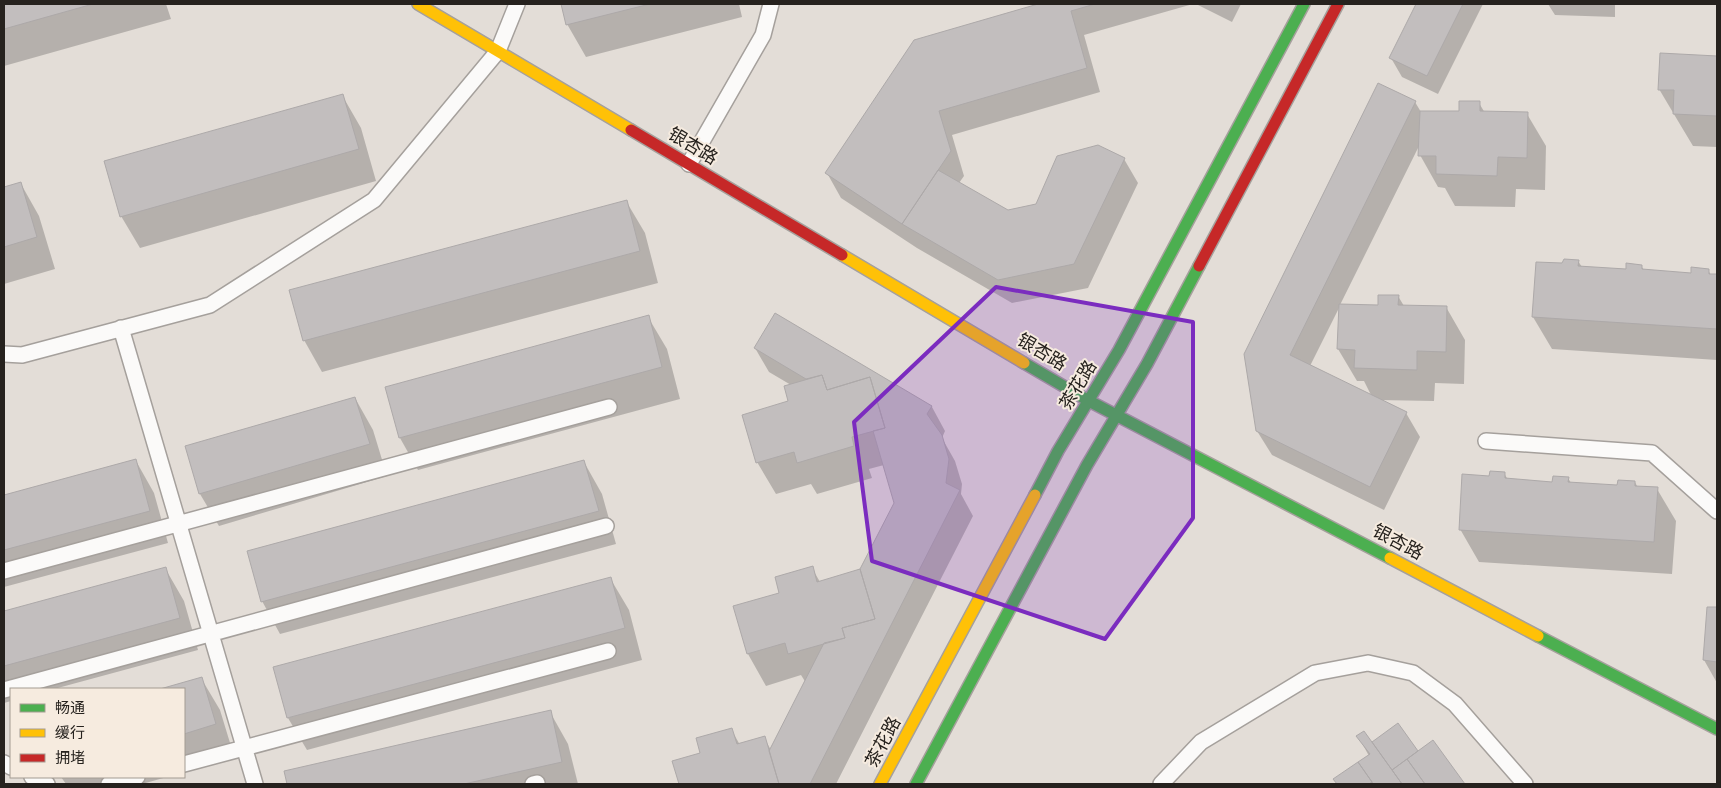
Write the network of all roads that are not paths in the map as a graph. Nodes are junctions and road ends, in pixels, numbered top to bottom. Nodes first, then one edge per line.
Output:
1 (418, 4) edge
2 (517, 4) edge
3 (771, 4) edge
4 (1304, 4) edge
5 (1338, 4) edge
6 (498, 51) junction
7 (689, 164) junction
8 (120, 328) junction
9 (4, 354) edge
10 (1089, 400) junction
11 (610, 407) dead end
12 (1117, 414) junction
13 (1486, 441) dead end
14 (1717, 511) edge
15 (178, 524) junction
16 (606, 526) dead end
17 (4, 571) edge
18 (211, 634) junction
19 (608, 651) dead end
20 (11, 688) edge
21 (1717, 730) edge
22 (244, 748) junction
23 (185, 764) edge
24 (34, 778) edge
25 (132, 778) edge
26 (47, 784) edge
27 (109, 784) edge
28 (255, 784) edge
29 (880, 784) edge
30 (916, 784) edge
31 (1161, 784) edge
32 (1525, 784) edge

1 - 6 main road, 银杏路
2 - 6 lane
3 - 7 lane
4 - 10 main road, 茶花路
5 - 12 main road
6 - 7 main road, 银杏路
6 - 8 lane
7 - 10 main road, 银杏路
8 - 9 lane
8 - 15 lane
10 - 12 main road, 银杏路
10 - 29 main road, 茶花路
11 - 15 lane
12 - 21 main road, 银杏路
12 - 30 main road
13 - 14 lane
15 - 17 lane
15 - 18 lane
16 - 18 lane
18 - 20 lane
18 - 22 lane
19 - 22 lane
22 - 23 lane
22 - 28 lane
24 - 26 lane
25 - 27 lane
31 - 32 lane

